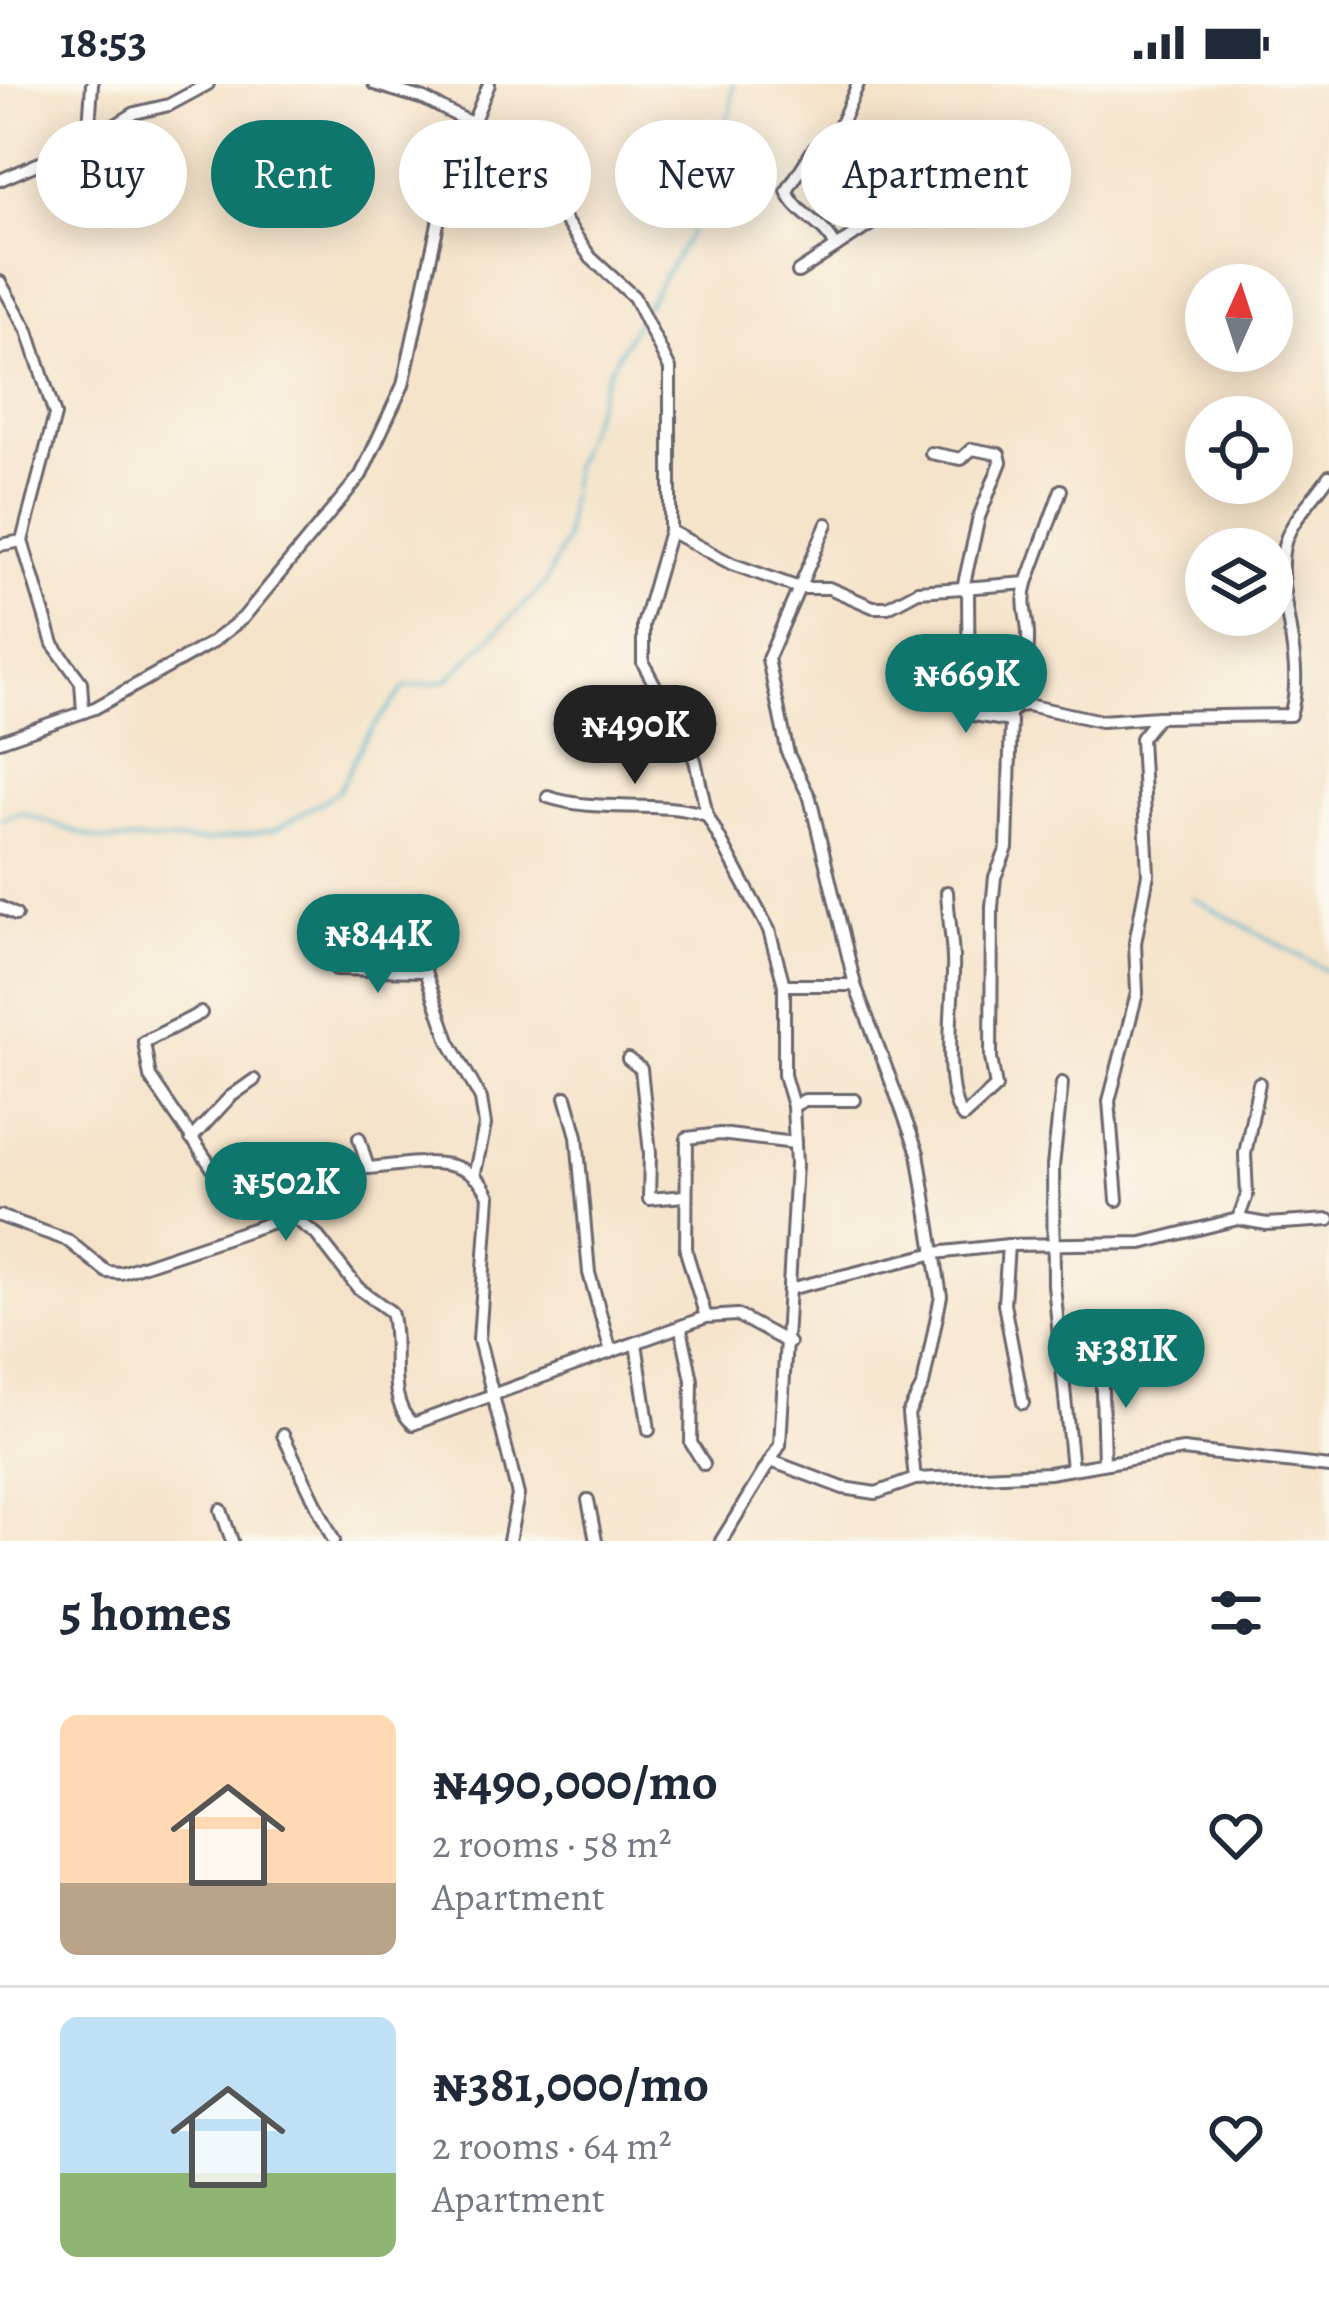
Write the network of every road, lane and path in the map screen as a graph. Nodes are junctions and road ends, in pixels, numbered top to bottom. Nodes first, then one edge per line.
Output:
1 (92, 84) edge
2 (208, 84) edge
3 (374, 84) edge
4 (488, 84) edge
5 (858, 84) edge
6 (90, 120) edge
7 (122, 120) edge
8 (459, 120) edge
9 (474, 120) edge
10 (36, 166) edge
11 (2, 181) edge
12 (437, 228) edge
13 (570, 228) edge
14 (866, 228) edge
15 (836, 248) junction
16 (798, 272) dead end
17 (0, 282) edge
18 (931, 453) dead end
19 (1329, 476) edge
20 (1061, 490) dead end
21 (826, 524) dead end
22 (670, 531) junction
23 (22, 541) junction
24 (0, 545) edge
25 (1027, 583) junction
26 (799, 588) junction
27 (963, 588) junction
28 (1017, 706) junction
29 (83, 712) junction
30 (1158, 716) junction
31 (1007, 717) junction
32 (0, 741) edge
33 (548, 797) dead end
34 (707, 815) junction
35 (947, 892) dead end
36 (0, 907) edge
37 (16, 915) dead end
38 (406, 916) dead end
39 (336, 969) dead end
40 (421, 971) junction
41 (784, 985) junction
42 (855, 985) junction
43 (201, 1013) dead end
44 (628, 1059) dead end
45 (254, 1081) dead end
46 (1062, 1083) dead end
47 (1258, 1083) dead end
48 (566, 1097) dead end
49 (855, 1100) dead end
50 (793, 1106) junction
51 (359, 1138) dead end
52 (191, 1139) junction
53 (795, 1143) junction
54 (474, 1177) junction
55 (685, 1196) junction
56 (1118, 1200) dead end
57 (0, 1216) edge
58 (291, 1216) junction
59 (1238, 1219) junction
60 (1329, 1220) edge
61 (1055, 1244) junction
62 (1008, 1245) junction
63 (934, 1253) junction
64 (789, 1289) junction
65 (706, 1317) junction
66 (681, 1328) junction
67 (636, 1343) junction
68 (789, 1343) junction
69 (611, 1352) junction
70 (1101, 1355) dead end
71 (493, 1393) junction
72 (1023, 1403) dead end
73 (649, 1430) dead end
74 (284, 1435) dead end
75 (773, 1462) junction
76 (1104, 1463) junction
77 (704, 1464) dead end
78 (1329, 1467) edge
79 (1072, 1469) junction
80 (915, 1479) junction
81 (588, 1500) dead end
82 (221, 1510) dead end
83 (232, 1541) edge
84 (334, 1541) edge
85 (508, 1541) edge
86 (596, 1541) edge
87 (722, 1541) edge

1 - 6 street
2 - 7 street
3 - 8 street
4 - 9 street
5 - 15 street
10 - 11 street
12 - 29 street
13 - 22 street
14 - 15 street
15 - 16 street
17 - 23 street
18 - 27 street
19 - 30 street
20 - 25 street
21 - 26 street
22 - 26 street
22 - 34 street
23 - 24 street
23 - 29 street
25 - 27 street
25 - 28 street
26 - 27 street
26 - 42 street
27 - 31 street
28 - 30 street
28 - 31 street
29 - 32 street
30 - 56 street
31 - 35 street
33 - 34 street
34 - 41 street
36 - 37 street
38 - 40 street
39 - 40 street
40 - 54 street
41 - 42 street
41 - 50 street
42 - 63 street
43 - 52 street
44 - 55 street
45 - 52 street
46 - 61 street
47 - 59 street
48 - 69 street
49 - 50 street
50 - 53 street
51 - 54 street
52 - 58 street
53 - 55 street
53 - 64 street
54 - 71 street
55 - 65 street
57 - 58 street
58 - 71 street
59 - 60 street
59 - 61 street
61 - 62 street
61 - 79 street
62 - 63 street
62 - 72 street
63 - 64 street
63 - 80 street
64 - 68 street
65 - 66 street
65 - 68 street
66 - 67 street
66 - 77 street
67 - 69 street
67 - 73 street
68 - 75 street
69 - 71 street
70 - 76 street
71 - 85 street
74 - 84 street
75 - 80 street
75 - 87 street
76 - 78 street
76 - 79 street
79 - 80 street
81 - 86 street
82 - 83 street

